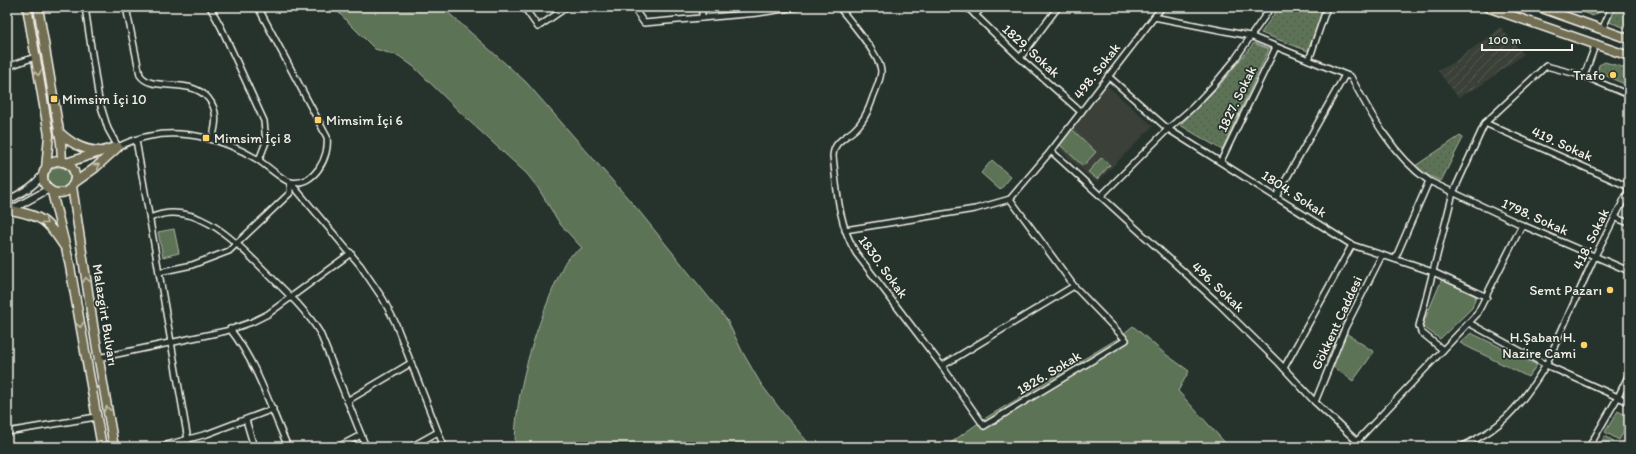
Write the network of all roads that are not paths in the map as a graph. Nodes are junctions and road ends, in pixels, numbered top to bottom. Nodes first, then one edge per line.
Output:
1 (27, 7) edge
2 (38, 7) edge
3 (85, 7) edge
4 (126, 7) edge
5 (210, 7) edge
6 (258, 7) edge
7 (524, 7) edge
8 (567, 7) edge
9 (633, 7) edge
10 (702, 7) edge
11 (797, 7) edge
12 (838, 7) edge
13 (967, 7) edge
14 (983, 7) edge
15 (1058, 7) edge
16 (1162, 7) edge
17 (1271, 7) edge
18 (1327, 7) edge
19 (1487, 7) edge
20 (1539, 7) edge
21 (1612, 7) edge
22 (975, 15) junction
23 (1154, 17) junction
24 (702, 18) junction
25 (1602, 30) junction
26 (1250, 36) junction
27 (1629, 39) edge
28 (1596, 43) junction
29 (1276, 47) junction
30 (1629, 56) edge
31 (36, 57) junction
32 (1020, 58) junction
33 (1309, 60) junction
34 (7, 67) edge
35 (1345, 75) junction
36 (1108, 76) junction
37 (1584, 76) junction
38 (1629, 95) edge
39 (1081, 112) junction
40 (1485, 123) junction
41 (1168, 129) junction
42 (59, 132) junction
43 (136, 140) junction
44 (212, 140) junction
45 (118, 147) junction
46 (104, 151) junction
47 (1051, 151) junction
48 (259, 160) junction
49 (1221, 161) junction
50 (64, 162) junction
51 (45, 170) junction
52 (1429, 181) junction
53 (290, 182) junction
54 (73, 184) junction
55 (1629, 188) edge
56 (50, 191) junction
57 (1453, 193) junction
58 (1101, 196) junction
59 (1276, 197) junction
60 (1010, 199) junction
61 (7, 201) edge
62 (9, 211) edge
63 (150, 218) junction
64 (1616, 218) junction
65 (1629, 223) edge
66 (1522, 225) junction
67 (845, 230) junction
68 (237, 244) junction
69 (1352, 245) junction
70 (67, 250) junction
71 (351, 253) junction
72 (1382, 255) junction
73 (1595, 256) junction
74 (1395, 259) junction
75 (1629, 271) edge
76 (159, 272) junction
77 (1433, 272) junction
78 (1074, 286) junction
79 (291, 297) junction
80 (1486, 297) junction
81 (1469, 323) junction
82 (230, 330) junction
83 (172, 343) junction
84 (1443, 350) junction
85 (98, 358) junction
86 (411, 363) junction
87 (1546, 365) junction
88 (942, 366) junction
89 (1284, 368) junction
90 (1629, 374) edge
91 (1618, 397) junction
92 (347, 400) junction
93 (1315, 402) junction
94 (1629, 402) edge
95 (273, 409) junction
96 (96, 417) junction
97 (246, 420) junction
98 (984, 426) joint
99 (7, 432) edge
100 (438, 432) junction
101 (361, 435) junction
102 (188, 440) junction
103 (1357, 441) junction
104 (102, 447) edge
105 (114, 447) edge
106 (159, 447) edge
107 (254, 447) edge
108 (288, 447) edge
109 (338, 447) edge
110 (366, 447) edge
111 (411, 447) edge
112 (444, 447) edge
113 (1364, 447) edge
114 (1461, 447) edge
115 (1590, 447) edge

1 - 31 highway
2 - 42 highway
3 - 45 street
4 - 44 street
5 - 48 street
6 - 53 street
7 - 8 street
9 - 24 street
10 - 24 street
11 - 24 street
12 - 67 street, 1830. Sokak
13 - 22 street, 1829. Sokak
14 - 22 street
15 - 32 street
16 - 23 street, 498. Sokak
17 - 26 street
18 - 33 street
19 - 28 highway
20 - 25 highway
21 - 25 street
22 - 32 street, 1829. Sokak
23 - 26 street
23 - 36 street, 498. Sokak
25 - 27 highway
26 - 29 street
26 - 41 street
28 - 30 highway
28 - 37 street
29 - 33 street
29 - 49 street, 1827. Sokak
31 - 34 street
31 -> 51 highway
32 - 39 street, 1829. Sokak
33 - 35 street
35 - 52 street, 1798. Sokak
35 - 59 street
36 - 39 street, 498. Sokak
36 - 41 street, 1804. Sokak
37 - 38 street
37 - 40 street
39 - 47 street, 498. Sokak
40 - 55 street, 419. Sokak
40 - 57 street
41 - 49 street, 1804. Sokak
41 - 58 street
42 - 46 highway
42 - 50 highway
43 - 44 street
43 - 45 street
43 - 63 street
44 - 48 street
45 - 46 highway
54 -> 45 highway
46 - 50 highway
47 - 58 street, 496. Sokak
47 - 60 street, 498. Sokak
48 - 53 street
49 - 59 street, 1804. Sokak
50 - 51 highway
50 - 54 highway
51 - 56 highway
51 - 61 street
52 - 57 street, 1798. Sokak
52 - 74 street
53 - 68 street
53 - 71 street
54 - 56 highway
85 -> 54 highway, Malazgirt Bulvarı
55 - 64 street, 418. Sokak
56 - 62 street
56 - 70 highway, Malazgirt Bulvarı
57 - 66 street, 1798. Sokak
57 - 77 street
58 - 89 street, 496. Sokak
59 - 69 street, 1804. Sokak
60 - 67 street
60 - 78 street
62 -> 70 highway
63 - 68 street
63 - 76 street
64 - 65 street
64 - 73 street, 418. Sokak
66 - 73 street, 1798. Sokak
66 - 80 street
67 - 88 street, 1830. Sokak
68 - 76 street
68 - 79 street
69 - 72 street, 1804. Sokak
69 - 89 street
70 -> 96 highway, Malazgirt Bulvarı
71 - 79 street
71 - 86 street
72 - 74 street, 1804. Sokak
72 - 93 street, Gökkent Caddesi
73 - 75 street, 1798. Sokak
73 - 87 street, 418. Sokak
74 - 77 street, 1804. Sokak
76 - 83 street
77 - 80 street, 1804. Sokak
77 - 84 street
78 - 88 street
78 - 98 street, 1826. Sokak
79 - 82 street
79 - 92 street
80 - 81 street
81 - 84 street
81 - 87 street
82 - 83 street
82 - 95 street
83 - 85 street
83 - 102 street
84 - 103 street
105 -> 85 highway, Malazgirt Bulvarı
86 - 92 street
86 - 100 street
87 - 91 street
87 - 114 street, 418. Sokak
88 - 98 street, 1830. Sokak
89 - 93 street, 496. Sokak
90 - 91 street
91 - 94 street
91 - 115 street
92 - 101 street
93 - 103 street, 496. Sokak
95 - 97 street
95 - 108 street
96 - 99 street
96 - 104 highway, Malazgirt Bulvarı
97 - 102 street
97 - 107 street
100 - 111 street
100 - 112 street
101 - 109 street
101 - 110 street
102 - 106 street
103 - 113 street, 496. Sokak

